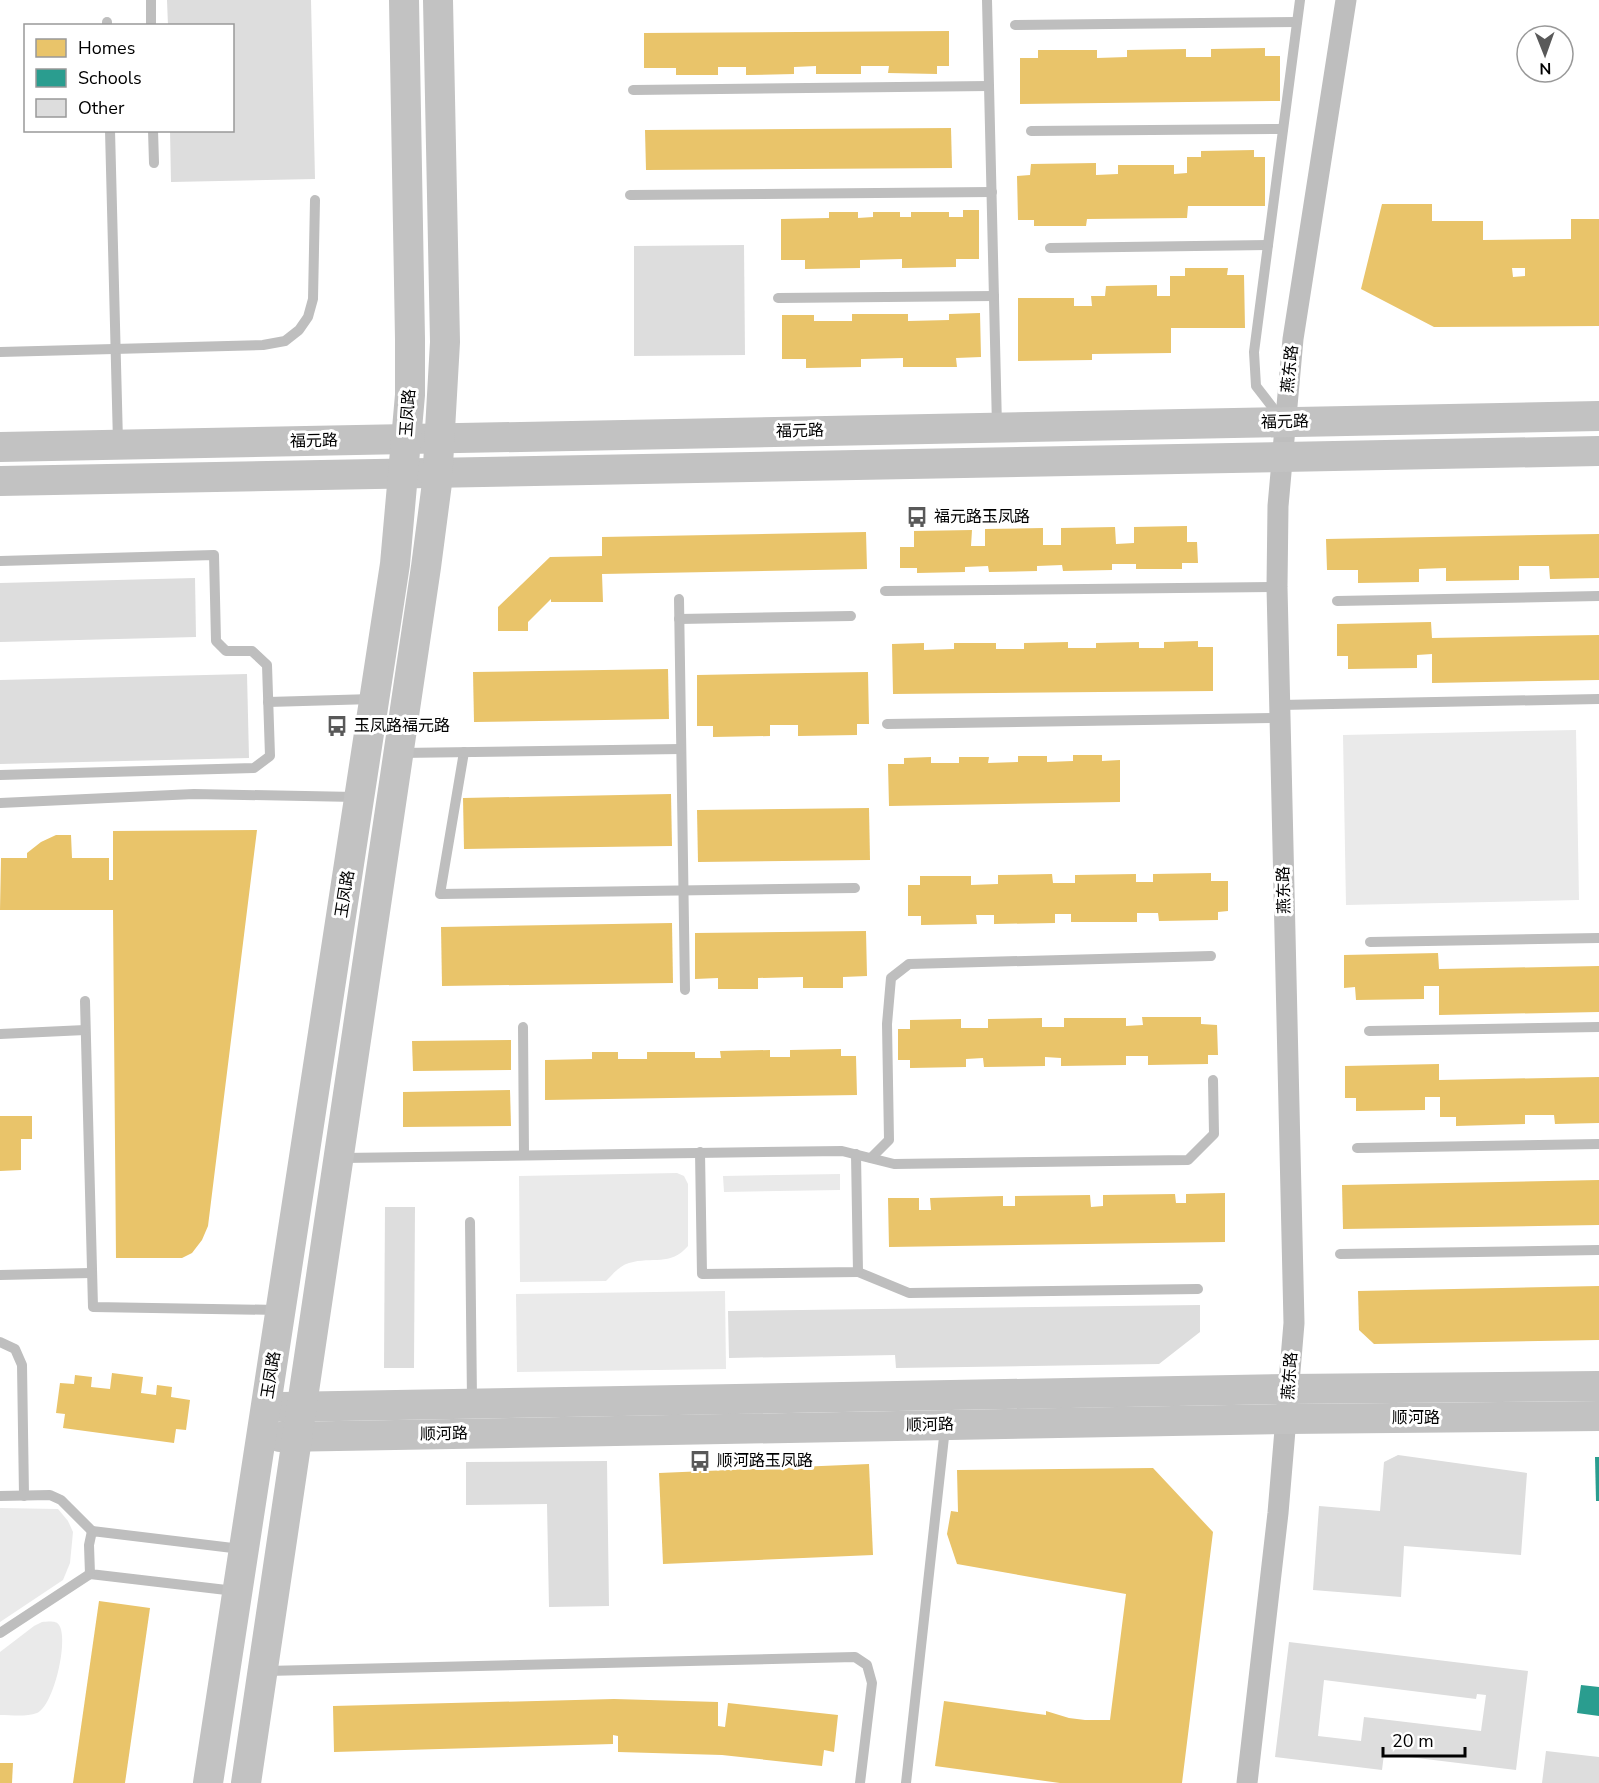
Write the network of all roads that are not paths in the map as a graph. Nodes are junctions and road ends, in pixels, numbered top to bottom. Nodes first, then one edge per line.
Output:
1 (150, 0) edge
2 (404, 0) edge
3 (438, 0) edge
4 (987, 0) edge
5 (1300, 0) edge
6 (1346, 0) edge
7 (1297, 22) junction
8 (151, 24) edge
9 (1015, 25) dead end
10 (989, 86) junction
11 (633, 90) dead end
12 (1283, 129) junction
13 (1031, 131) dead end
14 (110, 132) edge
15 (153, 132) edge
16 (154, 163) dead end
17 (992, 192) junction
18 (630, 195) dead end
19 (315, 200) dead end
20 (1268, 245) junction
21 (1050, 248) dead end
22 (994, 296) junction
23 (778, 298) dead end
24 (116, 349) junction
25 (0, 352) edge
26 (1599, 416) edge
27 (1284, 422) junction
28 (997, 428) junction
29 (440, 438) junction
30 (406, 439) junction
31 (118, 444) junction
32 (0, 447) edge
33 (1599, 451) edge
34 (1281, 456) junction
35 (403, 473) junction
36 (438, 473) junction
37 (0, 481) edge
38 (0, 561) edge
39 (1277, 586) junction
40 (885, 591) dead end
41 (1599, 596) edge
42 (679, 599) dead end
43 (1337, 601) dead end
44 (851, 616) dead end
45 (679, 619) junction
46 (375, 699) junction
47 (1599, 699) edge
48 (268, 702) junction
49 (1280, 711) junction
50 (887, 724) dead end
51 (681, 749) junction
52 (464, 752) junction
53 (399, 753) junction
54 (0, 775) edge
55 (360, 797) junction
56 (0, 803) edge
57 (855, 888) dead end
58 (683, 891) junction
59 (1599, 938) edge
60 (1370, 942) dead end
61 (1211, 956) dead end
62 (685, 990) dead end
63 (85, 1001) dead end
64 (522, 1027) dead end
65 (1599, 1027) edge
66 (85, 1030) junction
67 (1369, 1031) dead end
68 (0, 1034) edge
69 (1213, 1080) dead end
70 (1599, 1144) edge
71 (1357, 1148) dead end
72 (700, 1152) junction
73 (856, 1154) junction
74 (524, 1155) junction
75 (339, 1158) junction
76 (871, 1158) junction
77 (470, 1222) dead end
78 (1599, 1250) edge
79 (1340, 1254) dead end
80 (858, 1272) junction
81 (91, 1273) junction
82 (0, 1275) edge
83 (1198, 1288) dead end
84 (281, 1310) junction
85 (0, 1342) edge
86 (1599, 1386) edge
87 (1290, 1389) junction
88 (472, 1404) junction
89 (266, 1407) junction
90 (302, 1407) junction
91 (1599, 1416) edge
92 (1287, 1419) junction
93 (945, 1425) junction
94 (261, 1437) junction
95 (298, 1437) junction
96 (0, 1496) edge
97 (24, 1496) junction
98 (92, 1531) junction
99 (244, 1550) junction
100 (90, 1574) junction
101 (238, 1591) junction
102 (0, 1633) edge
103 (263, 1671) junction
104 (208, 1783) edge
105 (246, 1783) edge
106 (860, 1783) edge
107 (906, 1783) edge
108 (1247, 1783) edge

1 - 8 lane
2 - 30 street, 玉凤路
3 - 29 street, 玉凤路
4 - 10 lane
5 - 7 lane
6 - 27 street, 燕东路
7 - 9 lane
7 - 12 lane
10 - 11 lane
10 - 17 lane
12 - 13 lane
12 - 20 lane
14 - 24 lane
15 - 16 lane
17 - 18 lane
17 - 22 lane
19 - 24 lane
20 - 21 lane
20 - 27 lane
22 - 23 lane
22 - 28 lane
24 - 25 lane
24 - 31 lane
26 - 27 street, 福元路
27 - 28 street, 福元路
27 - 34 street, 燕东路
28 - 29 street, 福元路
29 - 30 street, 福元路
29 - 36 street, 玉凤路
30 - 31 street, 福元路
30 - 35 street, 玉凤路
31 - 32 street, 福元路
33 - 34 street, 福元路
34 - 36 street, 福元路
34 - 39 street, 燕东路
35 - 36 street, 福元路
35 - 37 street, 福元路
35 - 46 street, 玉凤路
36 - 53 street, 玉凤路
38 - 48 lane
39 - 40 lane
39 - 49 street, 燕东路
41 - 43 lane
42 - 45 lane
44 - 45 lane
45 - 51 lane
46 - 48 lane
46 - 55 street, 玉凤路
47 - 49 lane
48 - 54 lane
49 - 50 lane
49 - 87 street, 燕东路
51 - 52 lane
51 - 58 lane
52 - 53 lane
52 - 58 lane
53 - 75 street, 玉凤路
55 - 56 lane
55 - 84 street, 玉凤路
57 - 58 lane
58 - 62 lane
59 - 60 lane
61 - 76 lane
63 - 66 lane
64 - 74 lane
65 - 67 lane
66 - 68 lane
66 - 81 lane
69 - 76 lane
70 - 71 lane
72 - 73 lane
72 - 74 lane
72 - 80 lane
73 - 76 lane
73 - 80 lane
74 - 75 lane
75 - 90 street, 玉凤路
77 - 88 lane
78 - 79 lane
80 - 83 lane
81 - 82 lane
81 - 84 lane
84 - 89 street, 玉凤路
85 - 97 lane
86 - 87 street, 顺河路
87 - 88 street, 顺河路
87 - 92 street, 燕东路
88 - 90 street, 顺河路
89 - 90 street, 顺河路
89 - 94 street, 玉凤路
90 - 95 street, 玉凤路
91 - 92 street, 顺河路
92 - 93 street, 顺河路
92 - 108 street, 燕东路
93 - 95 street, 顺河路
93 - 107 lane
94 - 95 street, 顺河路
94 - 99 street, 玉凤路
95 - 103 street, 玉凤路
96 - 97 lane
97 - 98 lane
98 - 99 lane
98 - 100 lane
99 - 101 street, 玉凤路
100 - 101 lane
100 - 102 lane
101 - 104 street, 玉凤路
103 - 105 street, 玉凤路
103 - 106 lane

